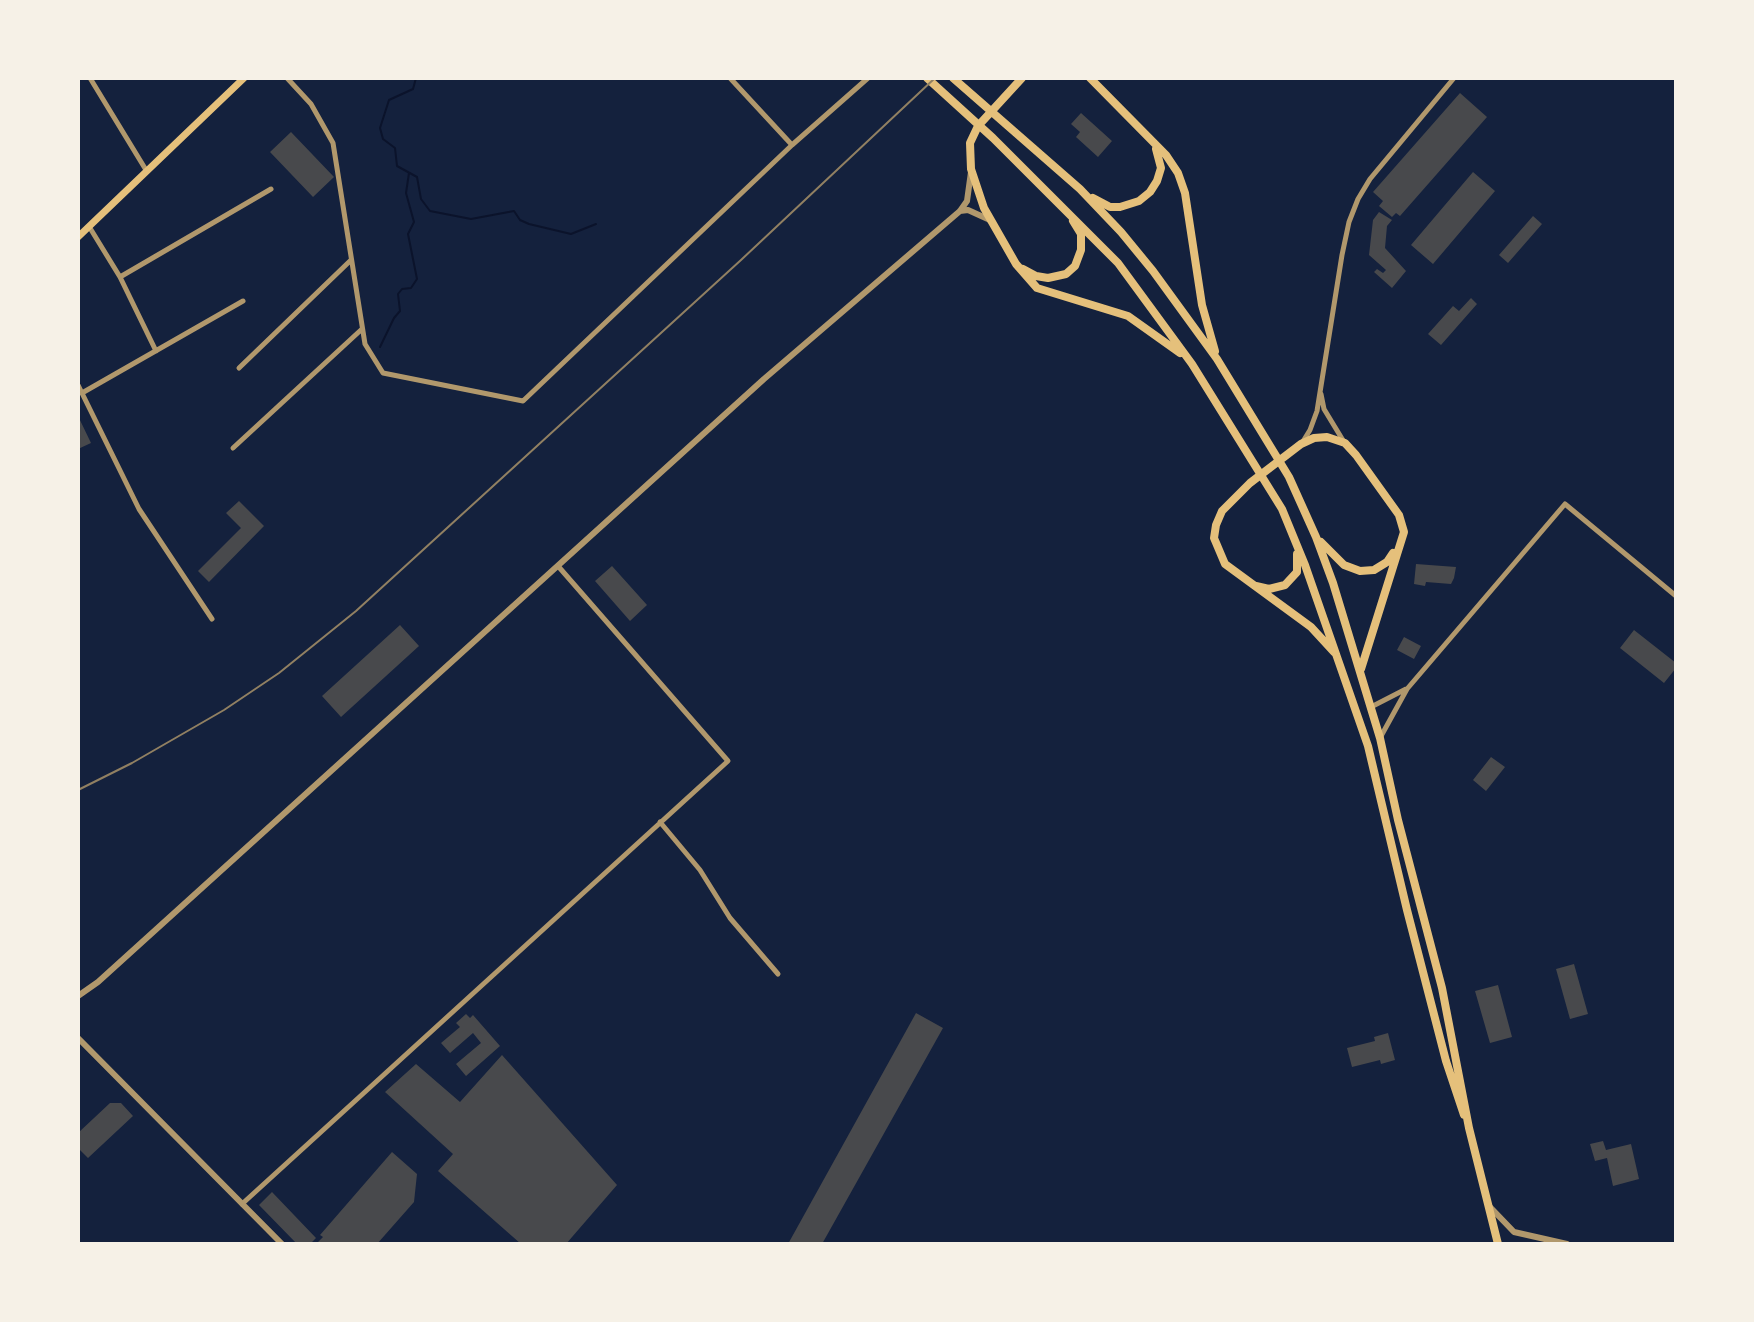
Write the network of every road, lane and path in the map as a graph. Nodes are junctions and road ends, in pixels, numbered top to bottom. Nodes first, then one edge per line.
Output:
1 (90, 78) edge
2 (244, 78) edge
3 (287, 78) edge
4 (730, 78) edge
5 (868, 78) edge
6 (927, 78) edge
7 (953, 78) edge
8 (1022, 78) edge
9 (1090, 78) edge
10 (1454, 78) edge
11 (1152, 141) junction
12 (792, 145) junction
13 (971, 169) junction
14 (146, 170) junction
15 (271, 189) dead end
16 (1080, 189) junction
17 (1065, 209) junction
18 (960, 211) junction
19 (992, 222) junction
20 (90, 228) junction
21 (78, 237) edge
22 (352, 260) junction
23 (1016, 264) junction
24 (120, 277) junction
25 (243, 301) dead end
26 (363, 328) junction
27 (156, 351) junction
28 (1217, 359) junction
29 (1192, 364) junction
30 (239, 368) dead end
31 (78, 385) edge
32 (1320, 388) junction
33 (82, 393) junction
34 (1345, 443) junction
35 (1301, 444) junction
36 (233, 448) dead end
37 (1293, 534) junction
38 (1316, 537) junction
39 (1399, 546) junction
40 (558, 566) junction
41 (1251, 585) junction
42 (1676, 596) edge
43 (212, 619) dead end
44 (1338, 657) junction
45 (1360, 669) junction
46 (1407, 689) junction
47 (1371, 707) junction
48 (1380, 738) junction
49 (660, 822) junction
50 (778, 974) dead end
51 (78, 996) edge
52 (78, 1038) edge
53 (1469, 1128) junction
54 (242, 1204) junction
55 (1490, 1207) junction
56 (282, 1244) edge
57 (1498, 1244) edge
58 (1567, 1244) edge

1 - 14 street
2 - 14 main road
3 - 22 street
4 - 12 street
5 - 12 street
6 - 17 main road
7 - 16 main road
8 - 13 main road
9 - 11 main road
10 - 32 street
11 - 16 main road
11 - 28 main road
12 - 26 street
13 - 18 street
13 - 19 main road
14 - 20 main road
15 - 24 street
16 - 28 main road
17 - 23 main road
17 - 29 main road
18 - 19 street
18 - 40 street
19 - 23 main road
20 - 21 main road
20 - 24 street
22 - 26 street
22 - 30 street
23 - 29 main road
24 - 27 street
25 - 27 street
26 - 36 street
27 - 33 street
28 - 38 main road
29 - 37 main road
31 - 33 street
32 - 34 street
32 - 35 street
33 - 43 street
34 - 35 main road
34 - 39 main road
35 - 41 main road
37 - 41 main road
37 - 44 main road
38 - 39 main road
38 - 45 main road
39 - 45 main road
40 - 49 street
40 - 51 street
41 - 44 main road
42 - 46 street
44 - 53 main road
45 - 47 main road
46 - 47 street
46 - 48 street
47 - 48 main road
48 - 53 main road
49 - 50 street
49 - 54 street
52 - 54 street
53 - 55 main road
54 - 56 street
55 - 57 main road
55 - 58 street

